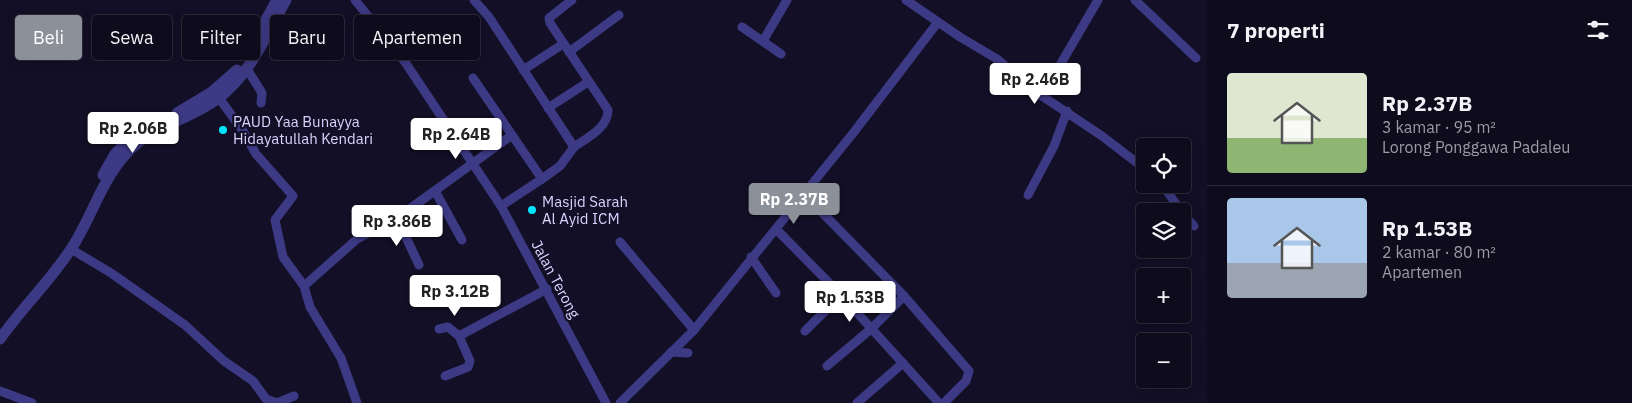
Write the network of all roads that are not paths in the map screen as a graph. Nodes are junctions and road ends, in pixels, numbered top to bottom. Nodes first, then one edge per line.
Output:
1 (277, 0) edge
2 (286, 0) edge
3 (355, 0) edge
4 (474, 0) edge
5 (572, 0) edge
6 (788, 0) edge
7 (906, 0) edge
8 (1098, 0) edge
9 (1136, 0) edge
10 (619, 15) dead end
11 (938, 22) junction
12 (742, 27) dead end
13 (763, 41) junction
14 (563, 44) junction
15 (569, 52) junction
16 (781, 54) dead end
17 (1196, 58) dead end
18 (247, 69) junction
19 (523, 70) junction
20 (473, 78) dead end
21 (588, 82) junction
22 (1042, 96) junction
23 (219, 98) junction
24 (261, 103) dead end
25 (548, 108) junction
26 (1067, 111) junction
27 (512, 135) junction
28 (574, 147) junction
29 (472, 162) junction
30 (1136, 162) edge
31 (542, 179) junction
32 (435, 191) junction
33 (804, 194) junction
34 (1028, 195) dead end
35 (500, 206) junction
36 (397, 218) junction
37 (1191, 222) edge
38 (1194, 226) dead end
39 (776, 229) junction
40 (462, 240) dead end
41 (620, 242) dead end
42 (71, 249) junction
43 (752, 257) junction
44 (419, 265) dead end
45 (304, 286) junction
46 (547, 289) junction
47 (776, 293) dead end
48 (841, 295) junction
49 (904, 296) junction
50 (0, 327) edge
51 (439, 329) dead end
52 (871, 329) junction
53 (694, 330) junction
54 (805, 331) dead end
55 (459, 336) junction
56 (0, 339) edge
57 (671, 352) junction
58 (688, 353) dead end
59 (903, 363) junction
60 (827, 366) dead end
61 (445, 376) dead end
62 (0, 391) edge
63 (294, 396) dead end
64 (32, 403) edge
65 (357, 403) edge
66 (606, 403) edge
67 (620, 403) edge
68 (856, 403) edge
69 (939, 403) edge
70 (944, 403) edge

1 - 50 street
2 - 18 street
3 - 29 street, Jalan Terong
4 - 19 street
5 - 14 street
6 - 13 street
7 - 11 street
8 - 22 street
9 - 17 street
10 - 15 street
11 - 22 street
11 - 33 street
12 - 13 street
13 - 16 street
14 - 15 street
14 - 19 street
15 - 21 street
18 - 23 street
18 - 24 street
19 - 25 street
20 - 27 street
21 - 25 street
21 - 28 street
22 - 26 street
23 - 42 street
23 - 45 street
25 - 28 street
26 - 30 street
26 - 34 street
27 - 29 street
27 - 31 street
28 - 31 street
29 - 32 street
29 - 35 street, Jalan Terong
31 - 35 street
32 - 36 street
32 - 40 street
33 - 39 street
33 - 49 street
35 - 46 street, Jalan Terong
36 - 44 street
36 - 45 street
37 - 38 street
39 - 43 street
39 - 48 street
41 - 53 street
42 - 56 street
42 - 63 street
43 - 47 street
43 - 53 street
45 - 65 street
46 - 55 street
46 - 66 street, Jalan Terong
48 - 52 street
48 - 54 street
49 - 52 street
49 - 70 street
51 - 55 street
52 - 59 street
52 - 60 street
53 - 57 street
55 - 61 street
57 - 58 street
57 - 67 street
59 - 68 street
59 - 69 street
62 - 64 street

